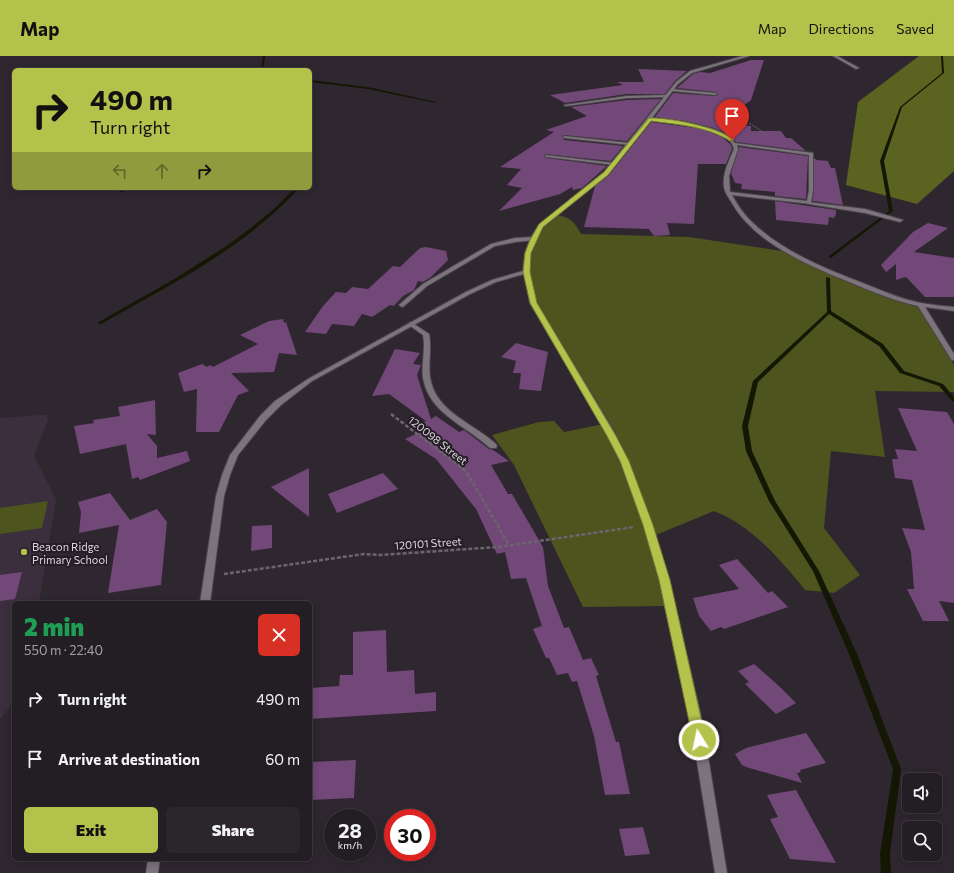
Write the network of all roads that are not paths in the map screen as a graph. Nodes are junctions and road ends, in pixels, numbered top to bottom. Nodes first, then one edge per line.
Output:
1 (747, 56) edge
2 (835, 56) edge
3 (857, 68) dead end
4 (669, 93) junction
5 (715, 94) dead end
6 (566, 106) dead end
7 (650, 119) junction
8 (565, 137) dead end
9 (630, 144) junction
10 (735, 144) junction
11 (546, 156) dead end
12 (614, 164) junction
13 (728, 193) junction
14 (809, 203) junction
15 (900, 220) dead end
16 (533, 240) junction
17 (526, 272) junction
18 (402, 305) dead end
19 (920, 305) junction
20 (954, 309) edge
21 (411, 324) junction
22 (954, 359) edge
23 (493, 446) dead end
24 (205, 601) edge
25 (154, 861) edge
26 (152, 873) edge
27 (722, 873) edge

1 - 4 street
2 - 3 street
4 - 5 street
4 - 6 street
4 - 7 street
7 - 9 street
7 - 10 street
8 - 9 street
9 - 12 street
10 - 13 street
10 - 14 street
11 - 12 street
12 - 16 street
13 - 14 street
13 - 19 street
14 - 15 street
16 - 17 street
16 - 18 street
17 - 21 street
17 - 27 street
19 - 20 street
19 - 22 street
21 - 23 street
21 - 24 street
25 - 26 street

